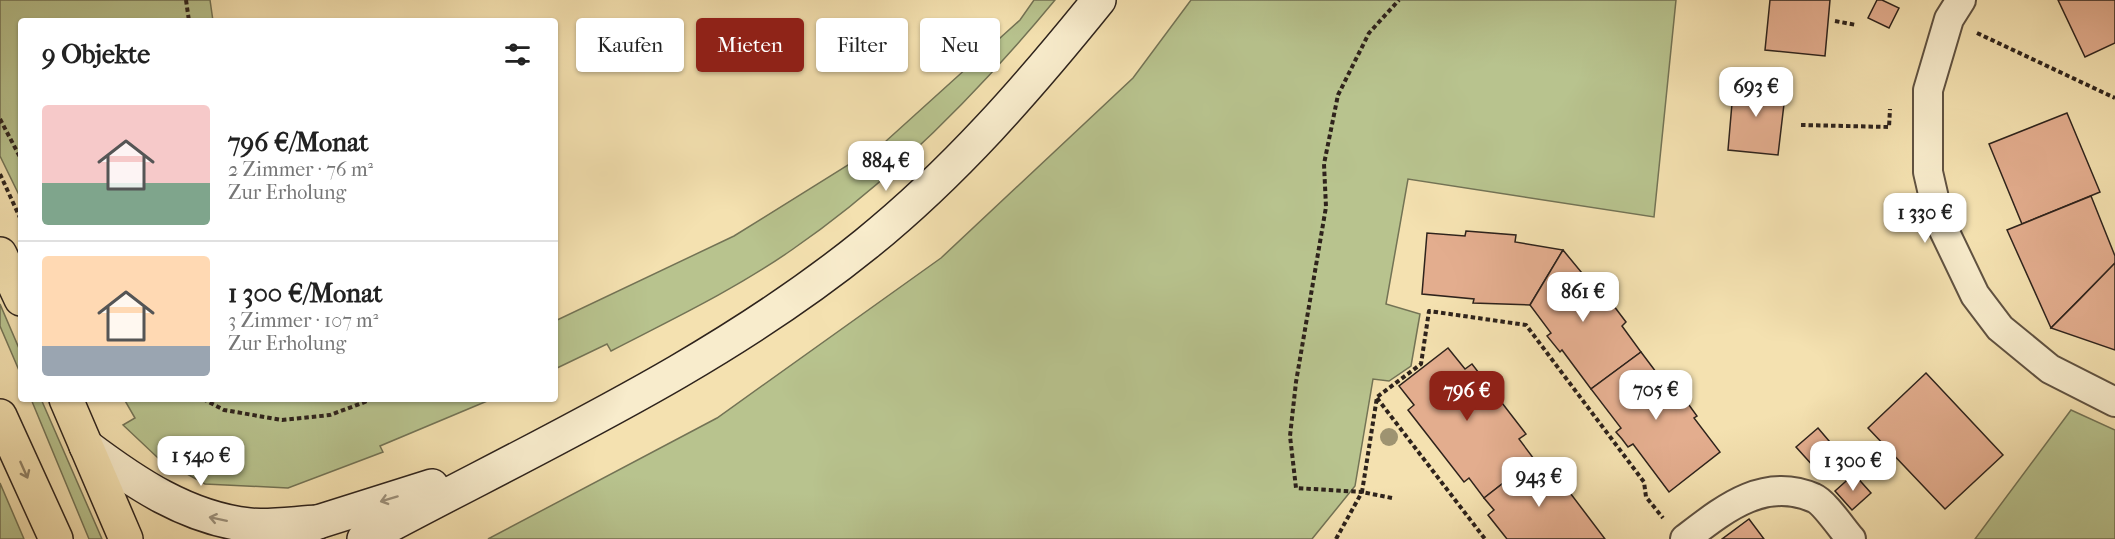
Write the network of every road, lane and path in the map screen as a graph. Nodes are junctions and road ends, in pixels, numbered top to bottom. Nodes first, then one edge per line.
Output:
1 (186, 0) edge
2 (1099, 0) edge
3 (1400, 0) edge
4 (1955, 10) edge
5 (189, 18) edge
6 (1835, 21) dead end
7 (1856, 25) dead end
8 (2115, 98) edge
9 (1890, 109) dead end
10 (0, 119) edge
11 (1801, 125) dead end
12 (18, 153) edge
13 (0, 174) edge
14 (18, 213) edge
15 (0, 254) edge
16 (18, 293) edge
17 (1377, 397) junction
18 (67, 402) edge
19 (209, 402) edge
20 (366, 402) edge
21 (2115, 402) edge
22 (0, 416) edge
23 (86, 446) junction
24 (505, 463) junction
25 (1362, 492) junction
26 (1392, 498) dead end
27 (318, 522) junction
28 (1675, 530) edge
29 (56, 539) edge
30 (126, 539) edge
31 (277, 539) edge
32 (364, 539) edge
33 (1335, 539) edge
34 (1485, 539) edge
35 (1851, 539) edge

1 - 5 path
2 - 24 main road
3 - 25 path
4 - 8 path
4 - 21 street
6 - 7 path
9 - 11 path
10 - 12 path
13 - 14 path
15 - 16 main road
17 - 25 path
17 - 28 path
17 - 34 path
18 - 23 main road
19 - 20 path
22 -> 29 main road
27 -> 23 main road
23 - 30 main road
24 -> 27 main road
24 - 32 main road
25 - 26 path
25 - 33 path
27 - 31 main road
28 - 35 street

